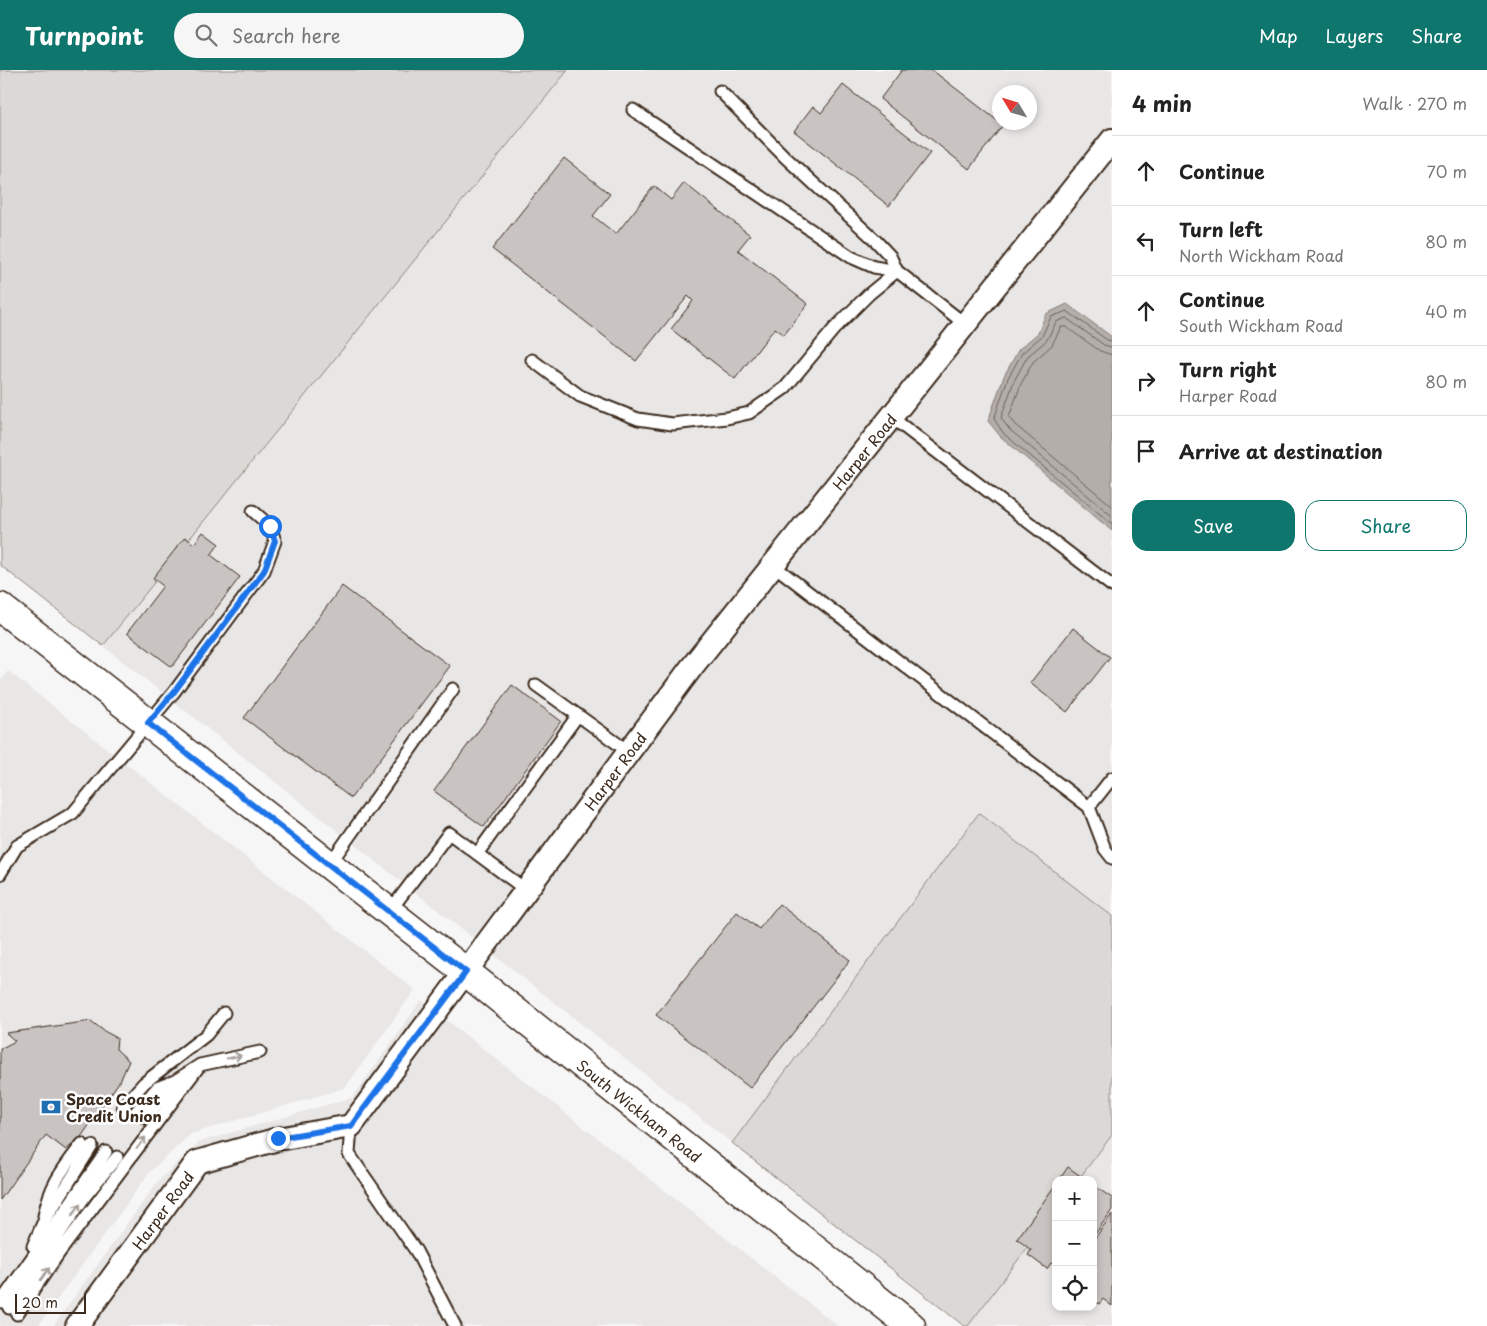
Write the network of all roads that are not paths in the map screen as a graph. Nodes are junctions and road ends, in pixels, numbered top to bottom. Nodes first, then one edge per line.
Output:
1 (720, 91) dead end
2 (633, 110) dead end
3 (1112, 140) edge
4 (897, 271) junction
5 (965, 324) junction
6 (532, 360) dead end
7 (891, 417) junction
8 (253, 511) dead end
9 (773, 565) junction
10 (1112, 586) edge
11 (0, 607) edge
12 (536, 684) dead end
13 (453, 689) dead end
14 (578, 715) junction
15 (148, 723) junction
16 (629, 752) junction
17 (1112, 778) edge
18 (1089, 807) junction
19 (477, 854) junction
20 (1112, 858) edge
21 (329, 865) junction
22 (0, 874) edge
23 (526, 890) junction
24 (389, 912) junction
25 (466, 972) junction
26 (224, 1013) dead end
27 (260, 1052) dead end
28 (200, 1065) junction
29 (175, 1080) junction
30 (121, 1102) dead end
31 (134, 1114) dead end
32 (146, 1118) dead end
33 (351, 1126) junction
34 (87, 1145) dead end
35 (106, 1152) dead end
36 (116, 1157) dead end
37 (24, 1268) junction
38 (9, 1308) junction
39 (77, 1326) edge
40 (455, 1326) edge
41 (911, 1326) edge

1 - 4 lane
2 - 4 lane
3 - 5 street, Harper Road
4 - 5 lane
4 - 6 lane
5 - 7 street, Harper Road
7 - 9 street, Harper Road
7 - 10 lane
8 - 15 lane
9 - 16 street, Harper Road
9 - 18 lane
11 - 15 main road, South Wickham Road
12 - 14 lane
13 - 21 lane
14 - 16 lane
14 - 19 lane
15 - 21 main road, South Wickham Road
15 - 22 lane
16 - 23 street, Harper Road
17 - 18 lane
18 - 20 lane
19 - 23 lane
19 - 24 lane
21 - 24 main road, South Wickham Road
23 - 25 street, Harper Road
24 - 25 main road, South Wickham Road
25 - 33 street, Harper Road
25 - 41 main road, South Wickham Road
26 - 30 lane
28 -> 27 lane
28 - 29 lane
38 -> 28 lane
29 - 31 lane
29 - 32 lane
33 - 39 street, Harper Road
33 - 40 lane
34 - 37 lane
35 - 37 lane
38 -> 36 lane
37 - 38 lane

